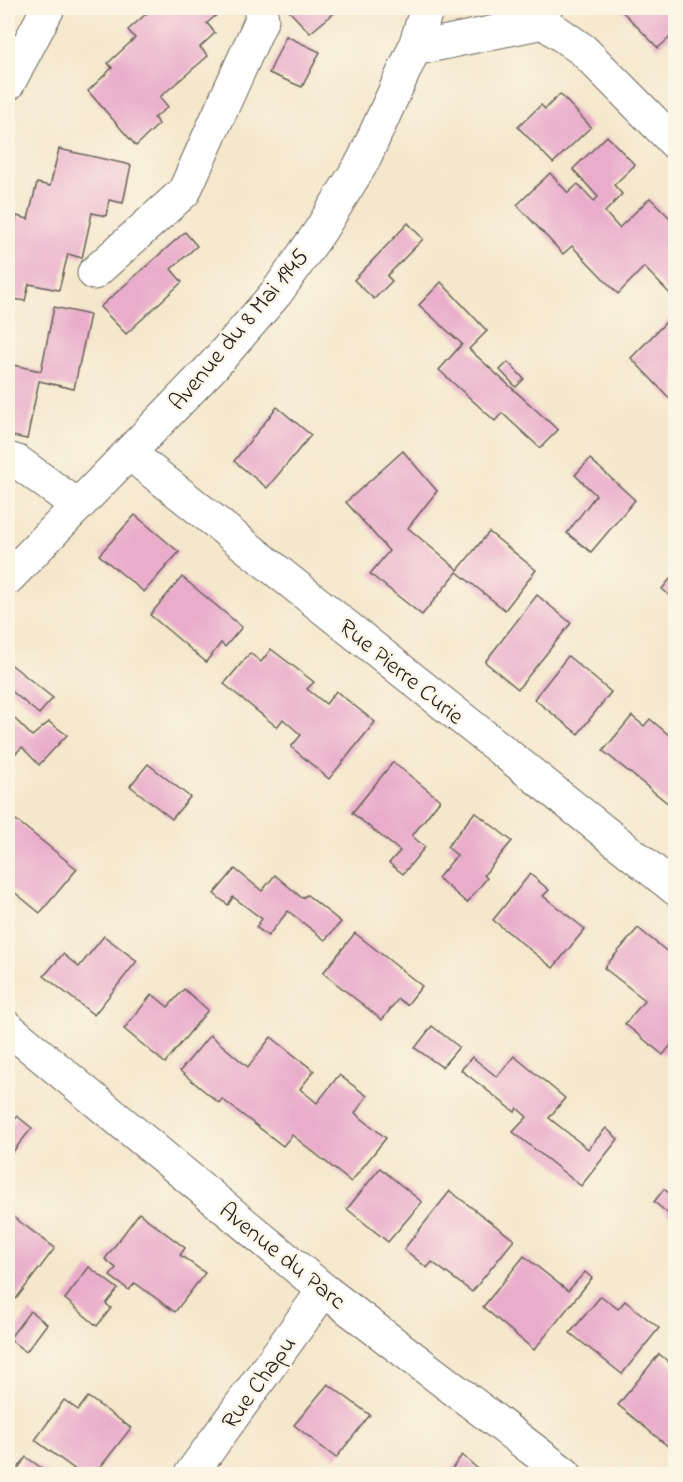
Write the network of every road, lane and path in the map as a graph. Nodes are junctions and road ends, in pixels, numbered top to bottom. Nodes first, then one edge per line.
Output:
1 (48, 8) edge
2 (260, 8) edge
3 (427, 8) edge
4 (545, 15) edge
5 (414, 49) junction
6 (8, 84) edge
7 (675, 144) edge
8 (94, 273) dead end
9 (129, 453) junction
10 (13, 461) edge
11 (78, 506) junction
12 (8, 578) edge
13 (675, 889) edge
14 (8, 1028) edge
15 (324, 1290) junction
16 (191, 1474) edge
17 (565, 1474) edge

1 - 6 street
2 - 8 street
3 - 5 street, Avenue du 8 Mai 1945
4 - 5 street
4 - 7 street
5 - 9 street, Avenue du 8 Mai 1945
9 - 11 street, Avenue du 8 Mai 1945
9 - 13 street, Rue Pierre Curie
10 - 11 street
11 - 12 street, Avenue du 8 Mai 1945
14 - 15 street, Avenue du Parc
15 - 16 street, Rue Chapu
15 - 17 street, Avenue du Parc

